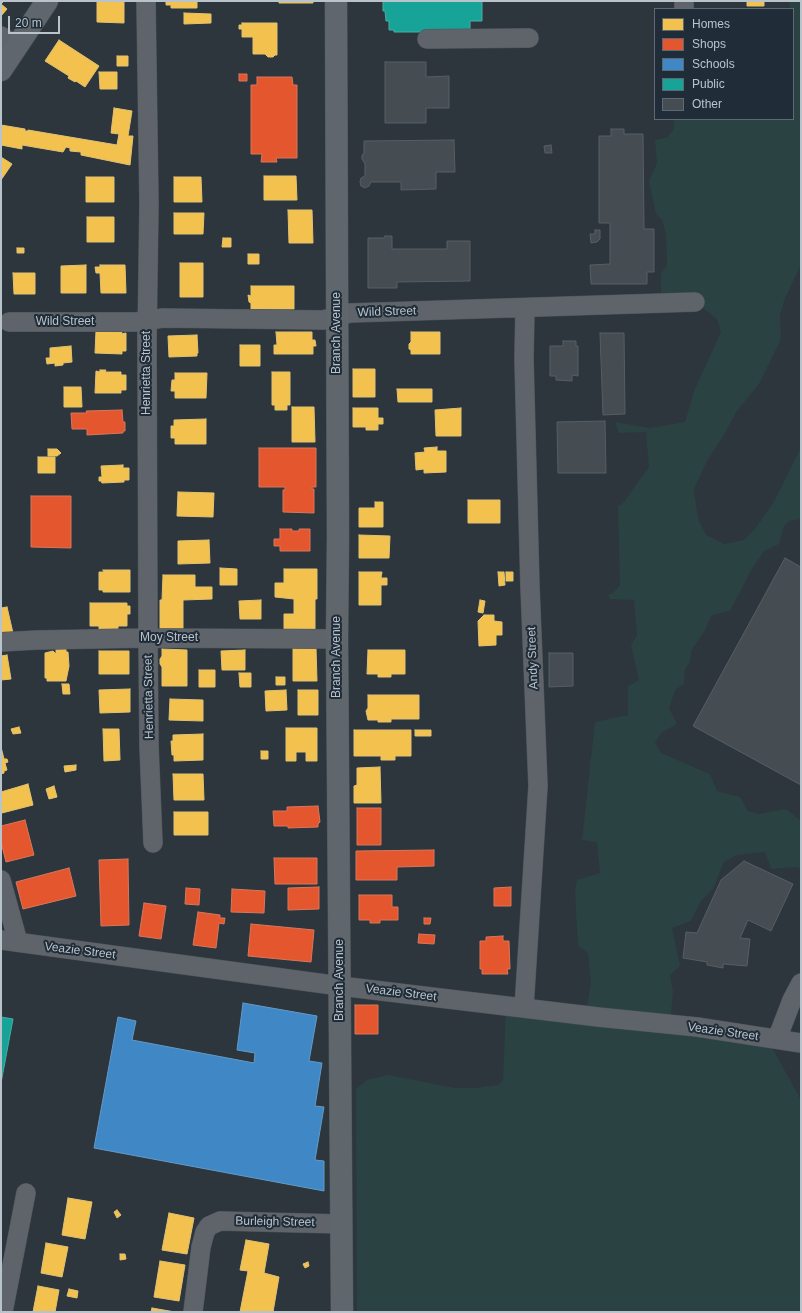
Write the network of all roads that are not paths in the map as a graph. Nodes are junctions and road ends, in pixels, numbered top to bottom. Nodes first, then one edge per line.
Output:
1 (47, 1) edge
2 (146, 1) edge
3 (336, 1) edge
4 (529, 38) dead end
5 (427, 39) dead end
6 (9, 41) edge
7 (1, 70) edge
8 (695, 302) dead end
9 (525, 308) junction
10 (337, 316) junction
11 (148, 321) junction
12 (9, 322) dead end
13 (148, 638) junction
14 (337, 639) junction
15 (1, 642) edge
16 (153, 843) dead end
17 (1, 880) edge
18 (9, 941) edge
19 (801, 983) edge
20 (340, 986) junction
21 (524, 1008) junction
22 (777, 1039) junction
23 (801, 1043) edge
24 (26, 1193) dead end
25 (342, 1224) junction
26 (3, 1312) edge
27 (194, 1312) edge
28 (342, 1312) edge

1 - 6 main road
2 - 11 street, Henrietta Street
3 - 10 main road, Branch Avenue
4 - 5 street
6 - 7 main road
8 - 9 street, Wild Street
9 - 10 street, Wild Street
9 - 21 street, Andy Street
10 - 11 street, Wild Street
10 - 14 main road, Branch Avenue
11 - 12 street, Wild Street
11 - 13 street, Henrietta Street
13 - 14 street, Moy Street
13 - 15 street, Moy Street
13 - 16 street, Henrietta Street
14 - 20 main road, Branch Avenue
17 - 18 street
18 - 20 street, Veazie Street
19 - 22 street
20 - 21 street, Veazie Street
20 - 25 main road, Branch Avenue
21 - 22 street, Veazie Street
22 - 23 street, Veazie Street
24 - 26 street
25 - 27 street, Burleigh Street
25 - 28 main road, Branch Avenue

